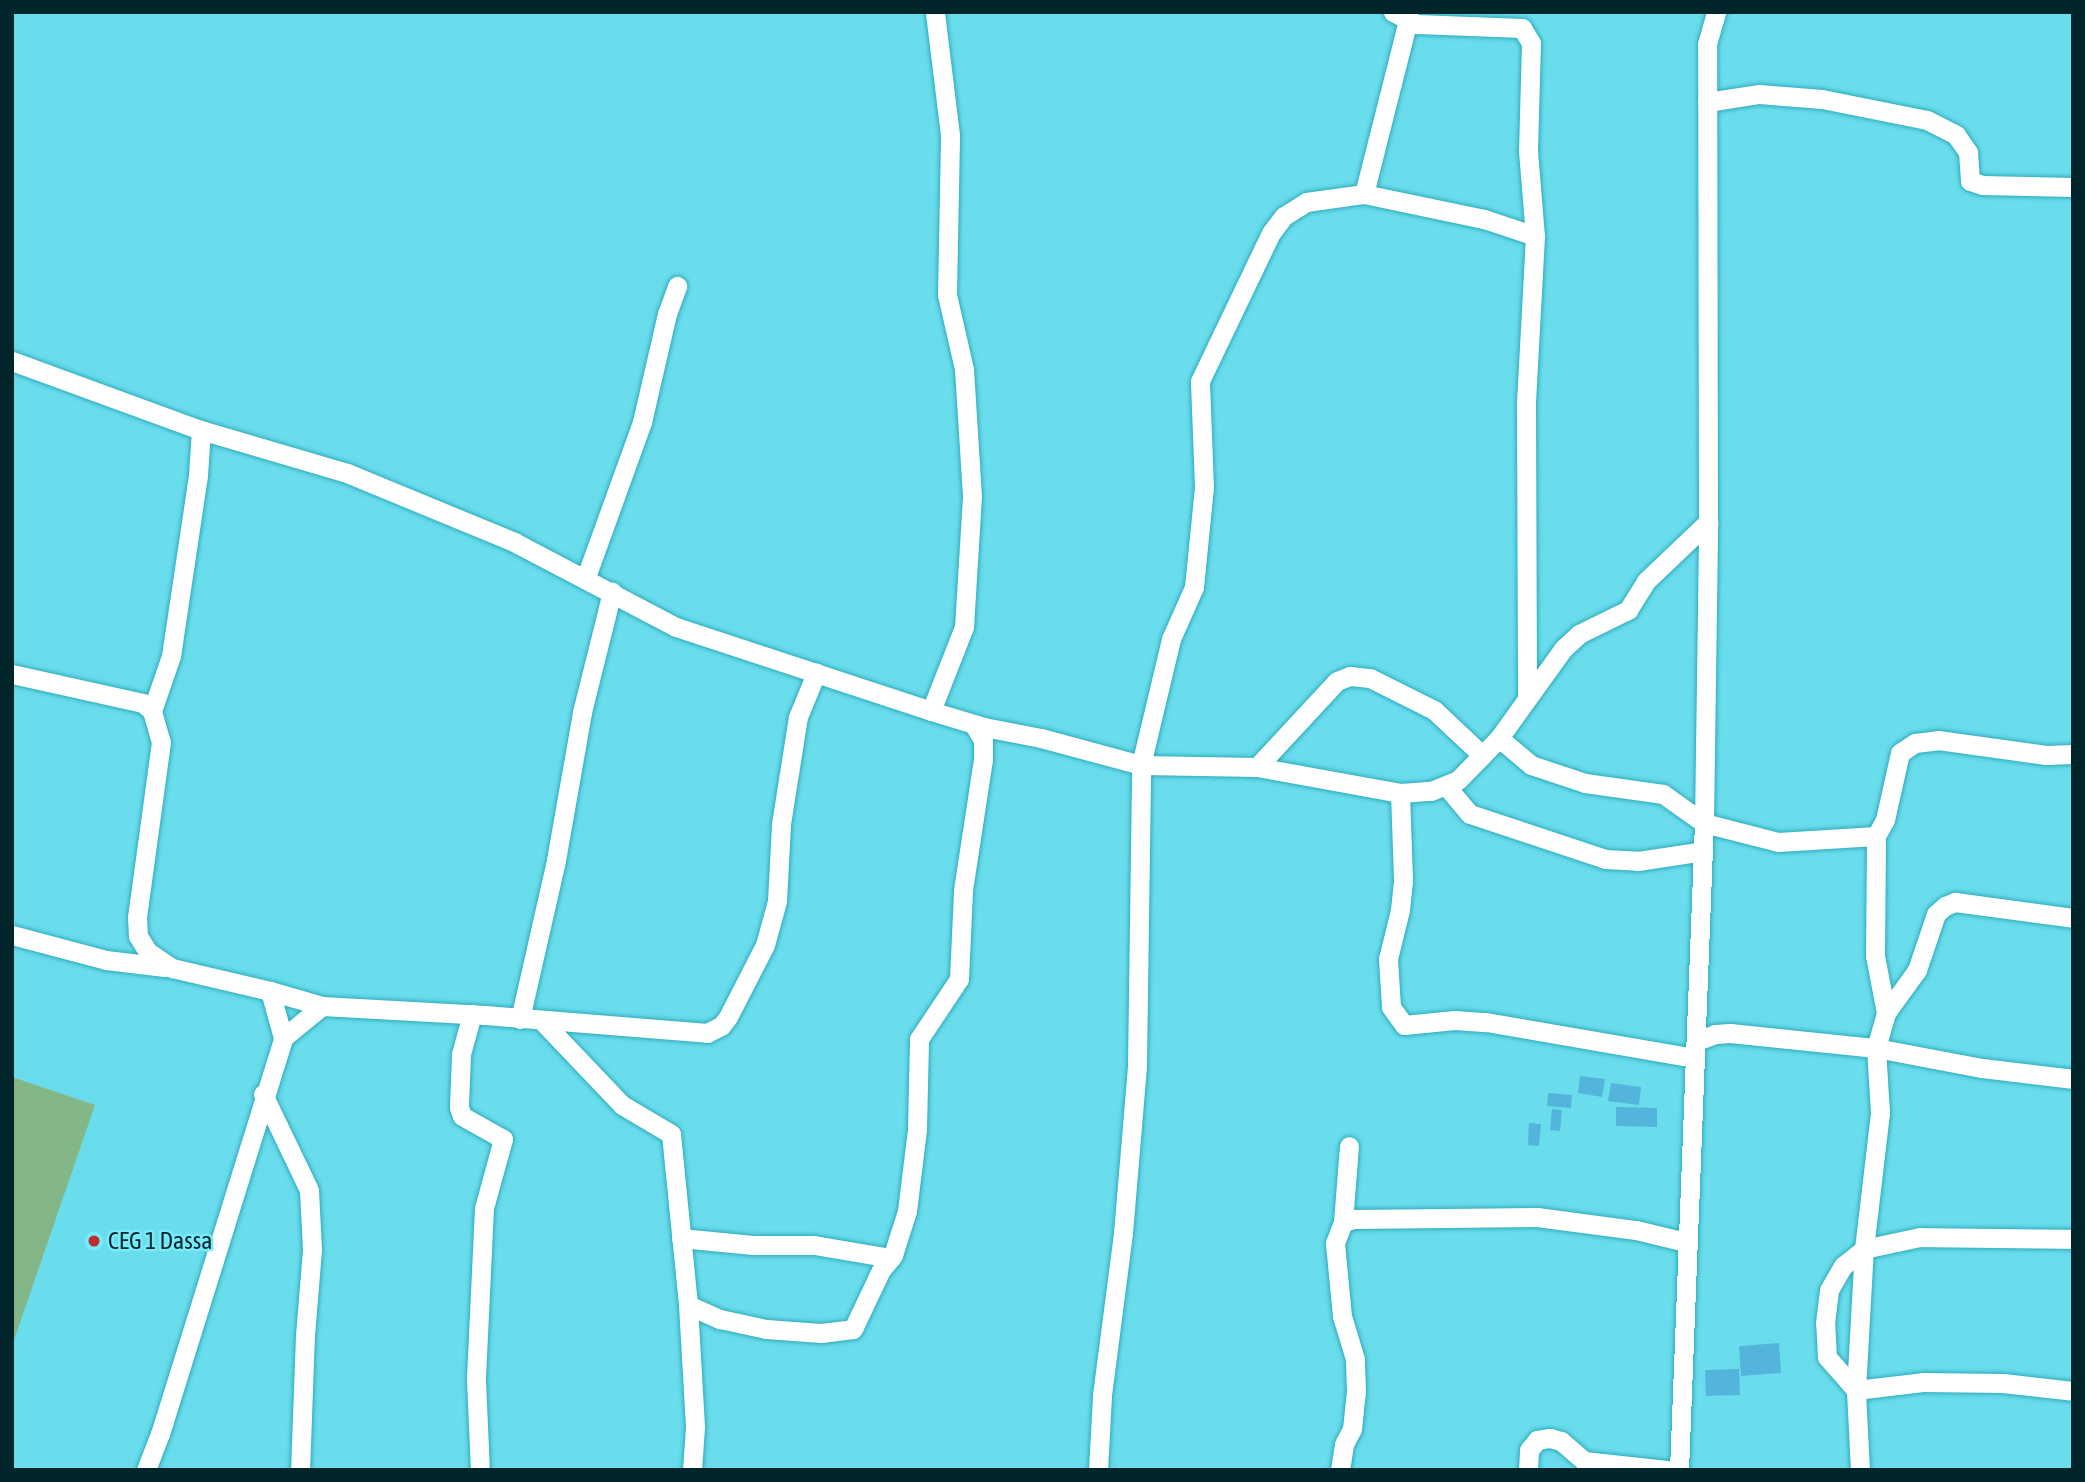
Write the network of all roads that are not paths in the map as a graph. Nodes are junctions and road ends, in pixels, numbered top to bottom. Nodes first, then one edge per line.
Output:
1 (934, 12) edge
2 (1716, 12) edge
3 (1401, 16) edge
4 (1707, 102) junction
5 (2073, 187) edge
6 (1364, 194) junction
7 (1535, 236) junction
8 (677, 286) dead end
9 (12, 361) edge
10 (201, 430) junction
11 (1708, 522) junction
12 (586, 577) junction
13 (612, 592) junction
14 (816, 673) junction
15 (12, 674) edge
16 (1527, 695) junction
17 (152, 711) junction
18 (931, 711) junction
19 (974, 725) junction
20 (1499, 738) junction
21 (2073, 754) edge
22 (1482, 755) junction
23 (1141, 765) junction
24 (1257, 767) junction
25 (1447, 787) junction
26 (1400, 793) junction
27 (1704, 822) junction
28 (1876, 836) junction
29 (1703, 851) junction
30 (2073, 918) edge
31 (12, 935) edge
32 (172, 968) junction
33 (270, 990) junction
34 (322, 1006) junction
35 (1886, 1013) junction
36 (472, 1014) junction
37 (520, 1019) junction
38 (542, 1022) junction
39 (283, 1038) junction
40 (1876, 1048) junction
41 (1696, 1049) junction
42 (2073, 1079) edge
43 (263, 1094) junction
44 (1349, 1146) dead end
45 (1343, 1222) junction
46 (681, 1238) junction
47 (2073, 1239) edge
48 (1686, 1242) junction
49 (1864, 1249) junction
50 (891, 1258) junction
51 (688, 1305) junction
52 (1856, 1390) junction
53 (2073, 1391) edge
54 (146, 1470) edge
55 (300, 1470) edge
56 (480, 1470) edge
57 (692, 1470) edge
58 (1098, 1470) edge
59 (1340, 1470) edge
60 (1528, 1470) edge
61 (1667, 1470) edge
62 (1679, 1470) edge
63 (1860, 1470) edge

1 - 18 street
2 - 4 street
3 - 6 street
3 - 7 street
4 - 5 street
4 - 11 street
6 - 7 street
6 - 23 street
7 - 16 street
8 - 12 street
9 - 10 street
10 - 12 street
10 - 17 street
11 - 16 street
11 - 27 street
12 - 13 street
13 - 14 street
13 - 37 street
14 - 18 street
14 - 38 street
15 - 17 street
16 - 20 street
17 - 32 street
18 - 19 street
19 - 23 street
19 - 50 street
20 - 22 street
20 - 27 street
21 - 28 street
22 - 24 street
22 - 25 street
23 - 24 street
23 - 58 street
24 - 26 street
25 - 26 street
25 - 29 street
26 - 41 street
27 - 28 street
27 - 29 street
28 - 35 street
29 - 41 street
30 - 35 street
31 - 32 street
32 - 33 street
33 - 34 street
33 - 39 street
34 - 36 street
34 - 39 street
35 - 40 street
36 - 37 street
36 - 56 street
37 - 38 street
38 - 46 street
39 - 43 street
40 - 41 street
40 - 42 street
40 - 49 street
41 - 48 street
43 - 54 street
43 - 55 street
44 - 45 street
45 - 48 street
45 - 59 street
46 - 50 street
46 - 51 street
47 - 49 street
48 - 62 street
49 - 52 street
49 - 52 street
50 - 51 street
51 - 57 street
52 - 53 street
52 - 63 street
60 - 61 street

